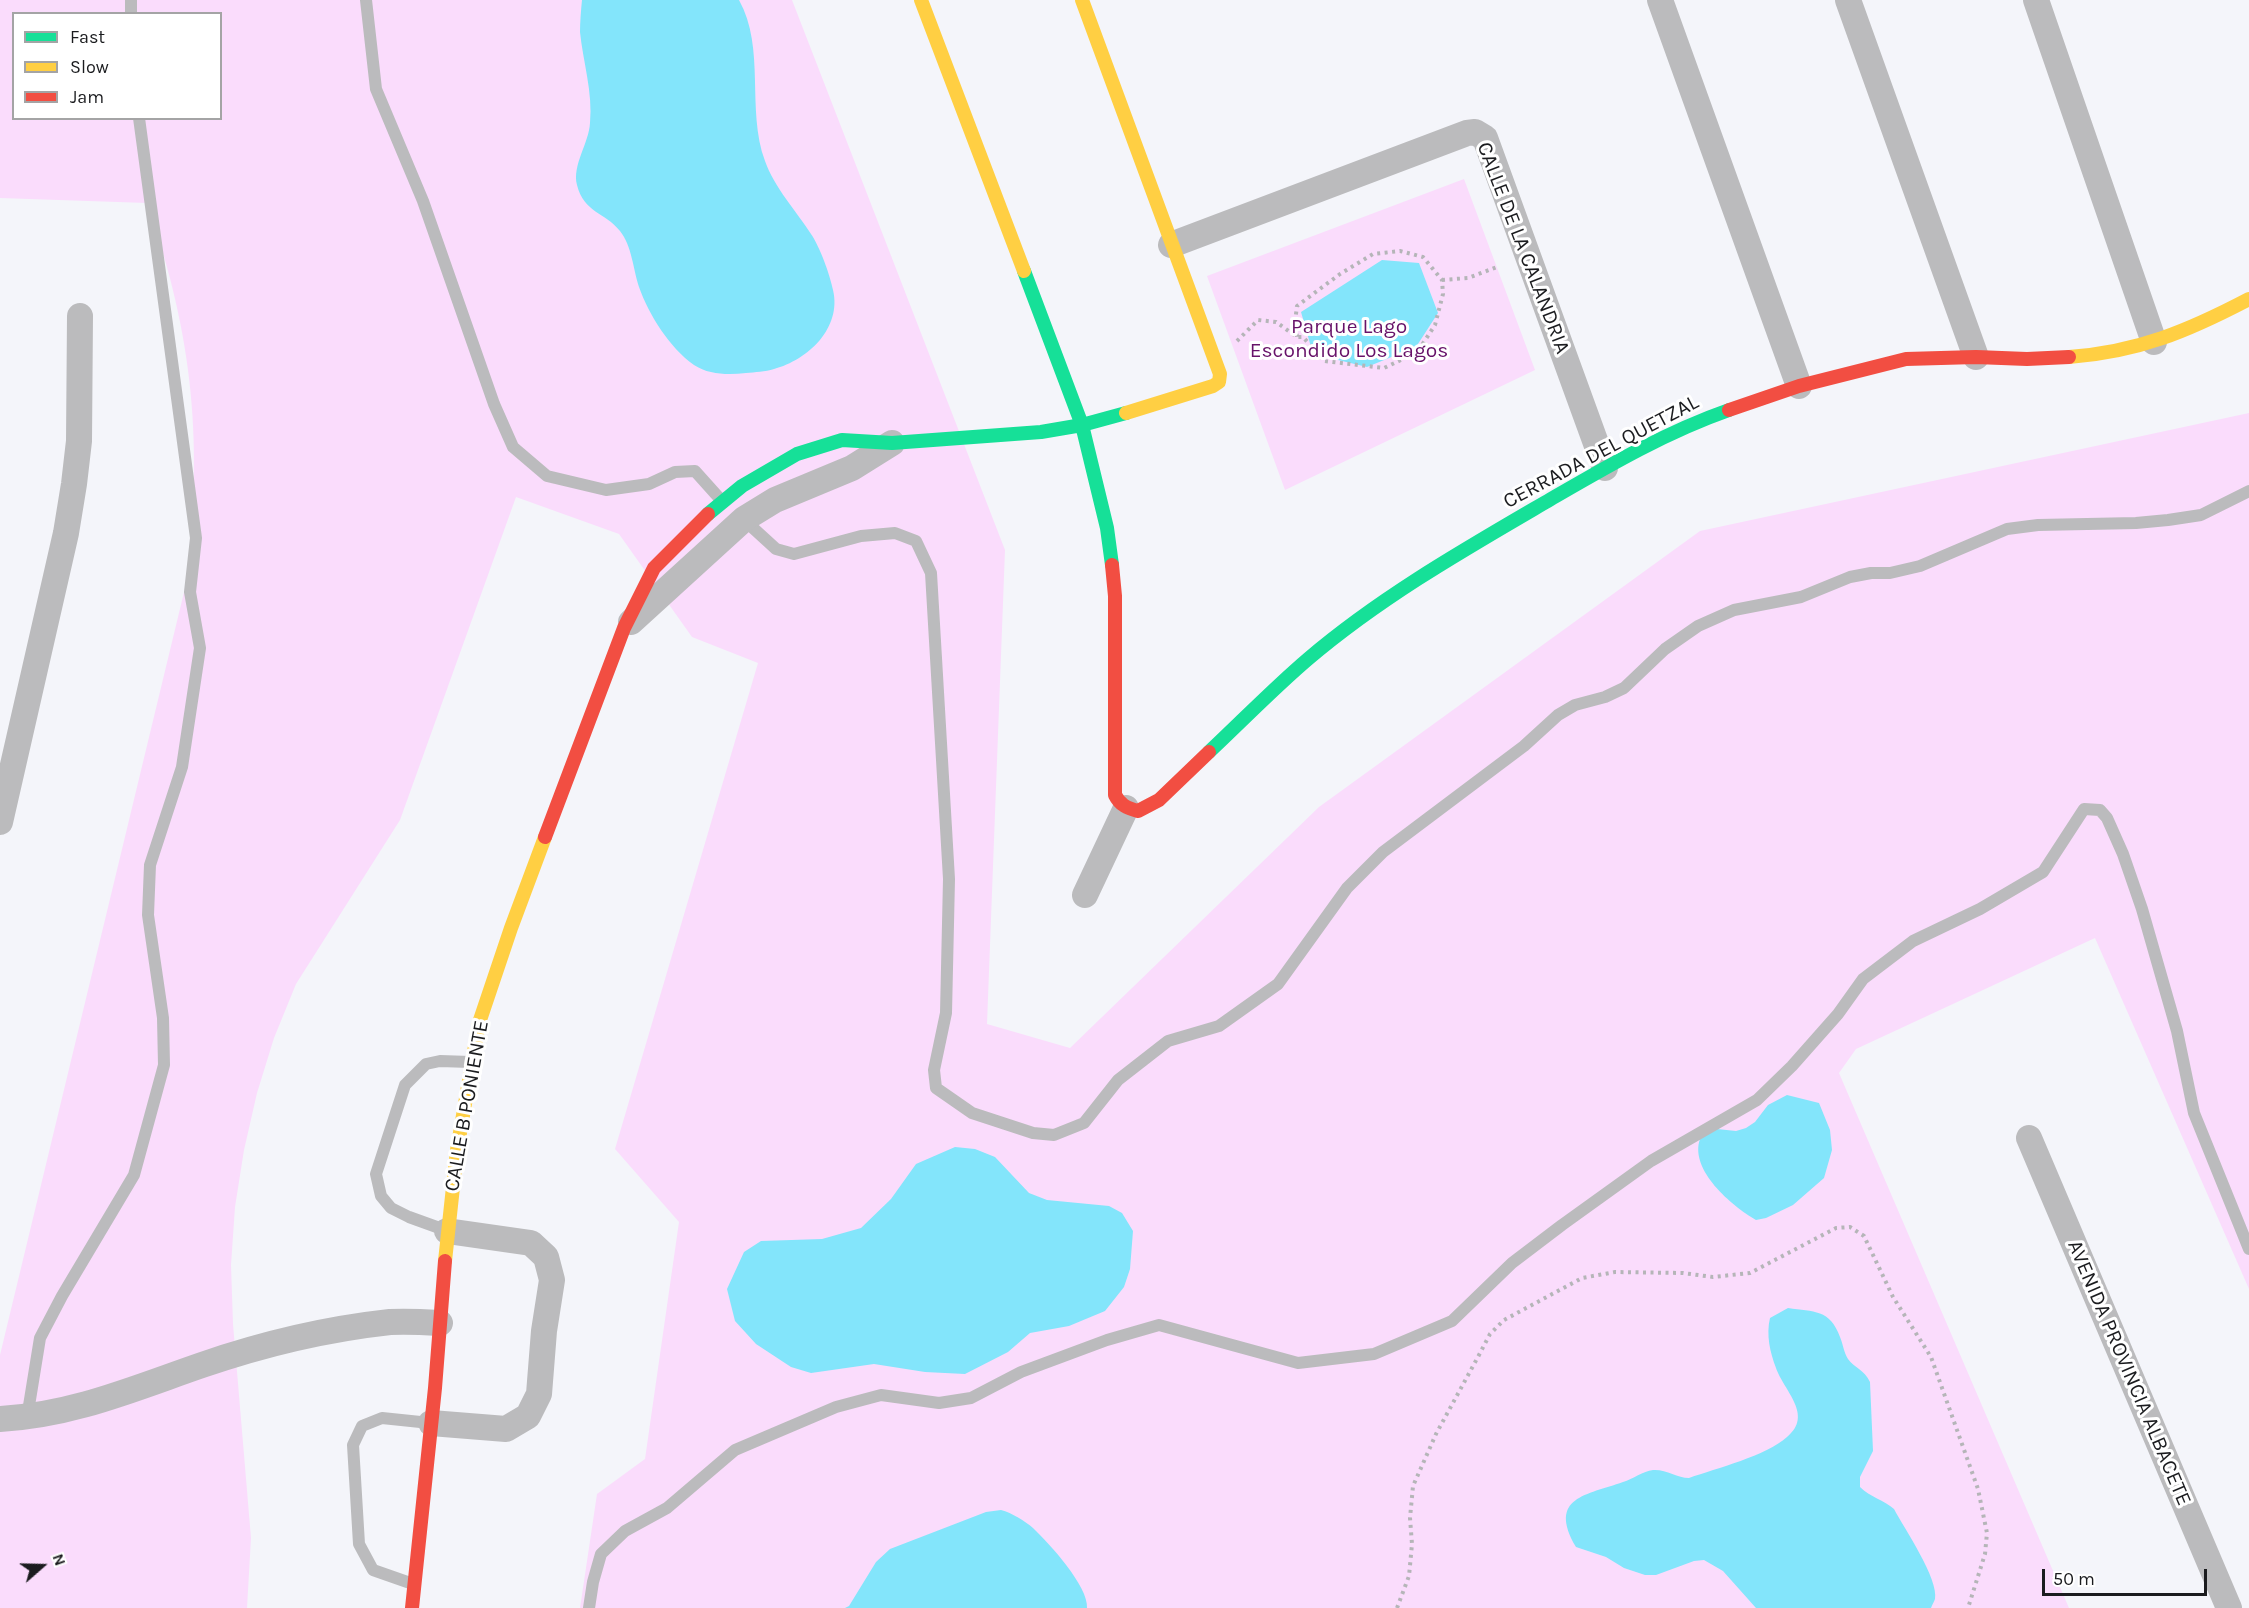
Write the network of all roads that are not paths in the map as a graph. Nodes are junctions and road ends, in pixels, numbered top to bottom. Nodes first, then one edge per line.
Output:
1 (366, 0) edge
2 (921, 0) edge
3 (1082, 0) edge
4 (1660, 0) edge
5 (1848, 0) edge
6 (2036, 0) edge
7 (138, 120) edge
8 (1171, 245) junction
9 (2249, 299) edge
10 (80, 316) dead end
11 (2154, 342) junction
12 (1976, 357) junction
13 (1799, 386) junction
14 (1082, 425) junction
15 (892, 443) junction
16 (1605, 468) junction
17 (2249, 491) edge
18 (722, 501) junction
19 (744, 519) junction
20 (624, 628) junction
21 (1126, 808) junction
22 (0, 822) edge
23 (1085, 895) dead end
24 (471, 1062) junction
25 (2029, 1138) dead end
26 (447, 1231) junction
27 (2249, 1249) edge
28 (440, 1323) junction
29 (27, 1418) junction
30 (0, 1419) edge
31 (431, 1423) junction
32 (414, 1584) junction
33 (412, 1608) edge
34 (589, 1608) edge
35 (2229, 1608) edge

1 - 18 lane
2 - 14 street
3 - 8 street
4 - 13 street
5 - 12 street
6 - 11 street
7 - 29 lane
8 - 14 street
8 - 16 street, CALLE DE LA CALANDRIA
9 - 11 street, CERRADA DEL QUETZAL
10 - 22 street
11 - 12 street, CERRADA DEL QUETZAL
12 - 13 street, CERRADA DEL QUETZAL
13 - 16 street, CERRADA DEL QUETZAL
14 - 15 street
14 - 21 street
15 - 18 street, CALLE B PONIENTE
15 - 19 street, CALLE B PONIENTE
16 - 21 street, CERRADA DEL QUETZAL
17 - 19 lane
18 - 19 lane
18 - 20 street, CALLE B PONIENTE
19 - 20 street, CALLE B PONIENTE
20 - 24 street, CALLE B PONIENTE
21 - 23 street
24 - 26 street, CALLE B PONIENTE
24 - 26 lane
25 - 35 street, AVENIDA PROVINCIA ALBACETE
26 - 28 street, CALLE B PONIENTE
26 - 31 street
27 - 34 lane
28 - 29 street
28 - 31 street, CALLE B PONIENTE
29 - 30 street
31 - 32 street, CALLE B PONIENTE
31 - 32 lane
32 - 33 street, CALLE B PONIENTE

